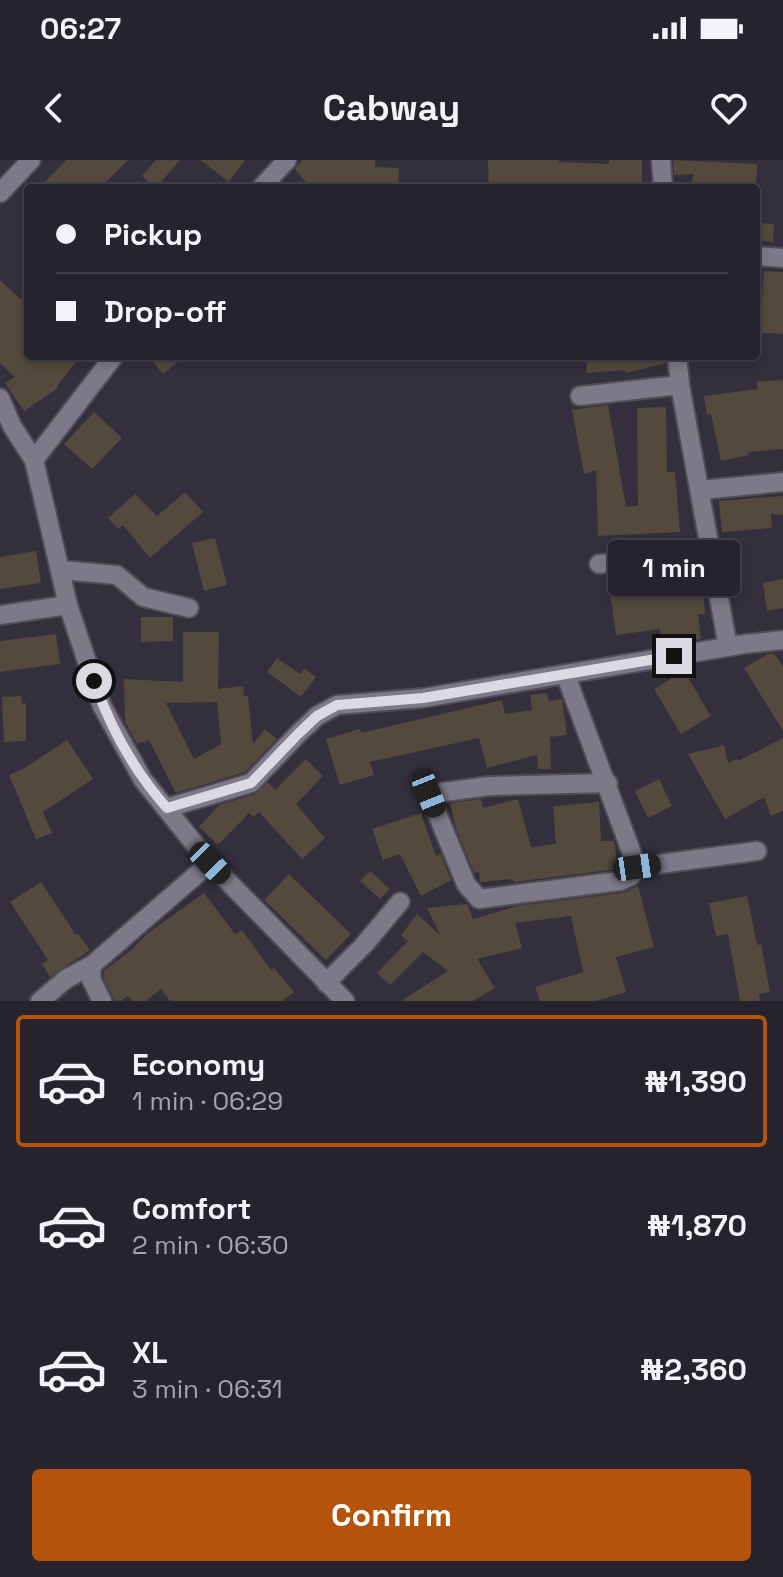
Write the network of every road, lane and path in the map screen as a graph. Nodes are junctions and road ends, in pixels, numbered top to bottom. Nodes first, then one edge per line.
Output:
1 (31, 160) edge
2 (287, 160) edge
3 (661, 160) edge
4 (265, 184) edge
5 (663, 184) edge
6 (0, 193) edge
7 (760, 256) edge
8 (783, 258) edge
9 (111, 360) edge
10 (677, 360) edge
11 (680, 385) junction
12 (580, 396) dead end
13 (0, 398) edge
14 (34, 460) junction
15 (783, 482) edge
16 (701, 490) junction
17 (712, 555) junction
18 (599, 564) dead end
19 (61, 570) junction
20 (68, 605) junction
21 (189, 608) dead end
22 (0, 615) edge
23 (783, 640) edge
24 (728, 647) junction
25 (566, 676) junction
26 (608, 783) junction
27 (167, 808) junction
28 (757, 851) dead end
29 (210, 863) junction
30 (637, 867) junction
31 (400, 902) dead end
32 (92, 965) junction
33 (326, 983) junction
34 (40, 1001) edge
35 (102, 1001) edge
36 (345, 1001) edge

1 - 6 street
2 - 4 street
3 - 5 street
7 - 8 street
9 - 14 street
10 - 11 street
11 - 12 street
11 - 16 street
13 - 14 street
14 - 19 street
15 - 16 street
16 - 17 street
17 - 18 street
17 - 24 street
19 - 20 street
19 - 21 street
20 - 22 street
20 - 27 street
23 - 24 street
24 - 25 street
25 - 26 street
25 - 27 street
26 - 30 street
26 - 30 street
27 - 29 street
28 - 30 street
29 - 32 street
29 - 33 street
31 - 33 street
32 - 34 street
32 - 35 street
33 - 36 street

